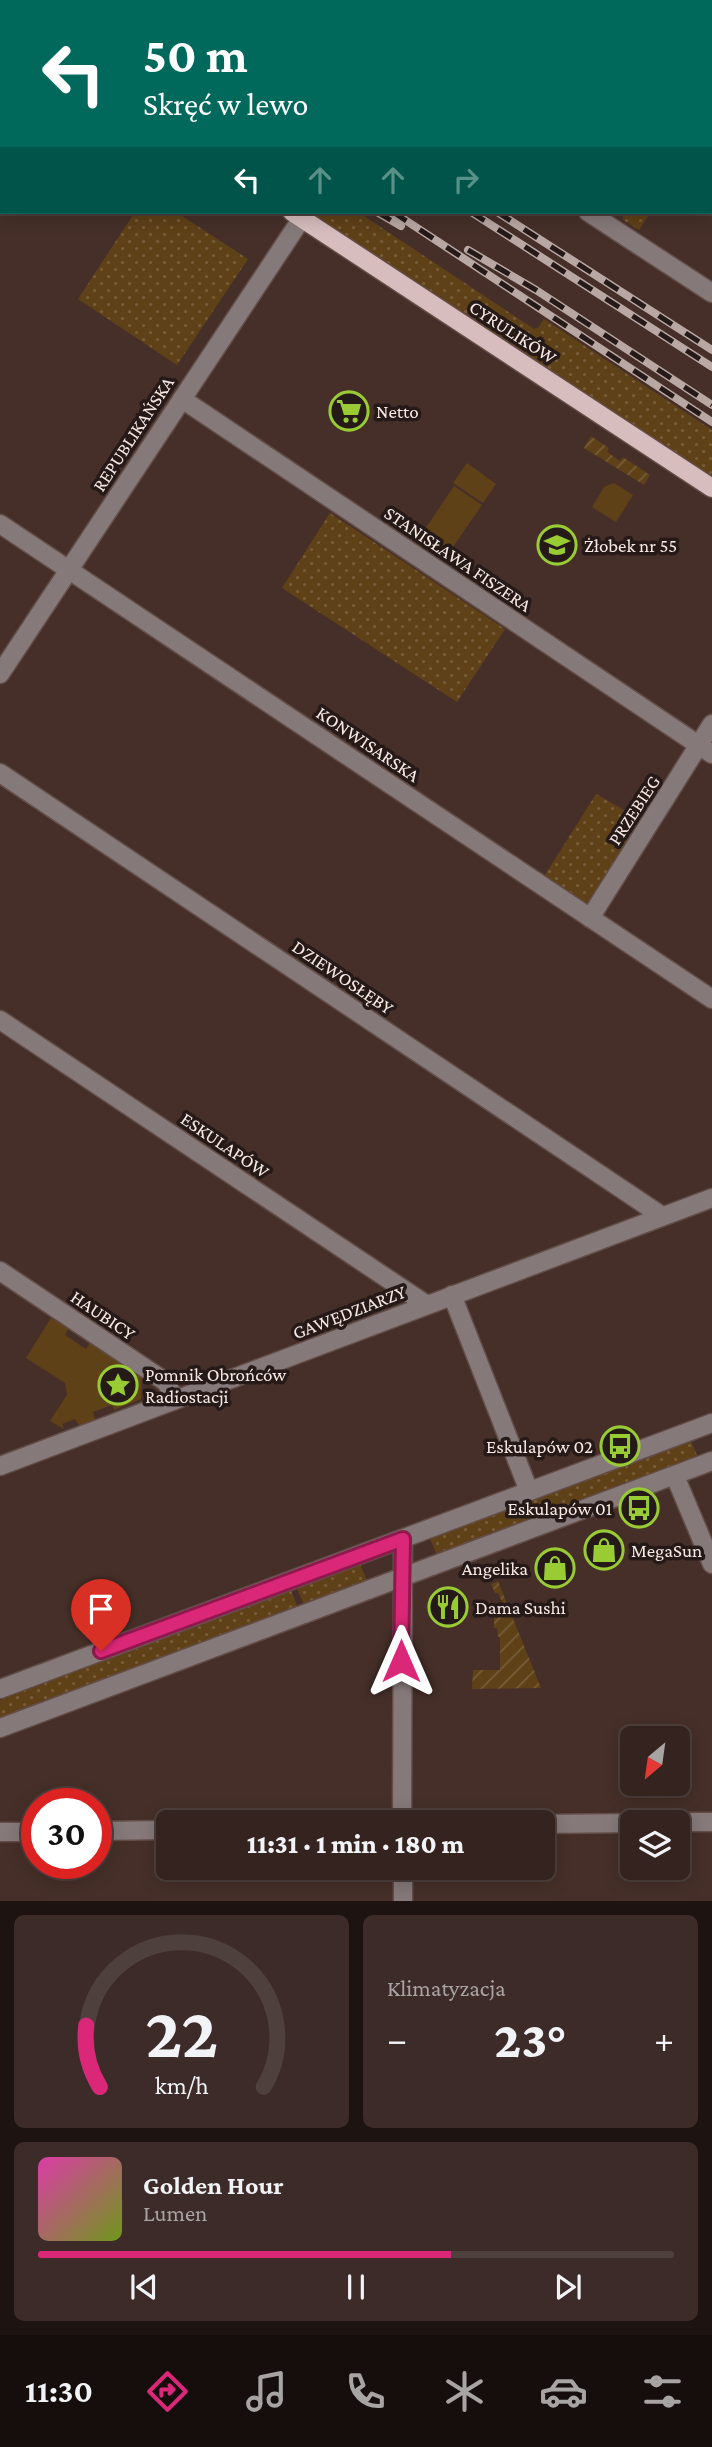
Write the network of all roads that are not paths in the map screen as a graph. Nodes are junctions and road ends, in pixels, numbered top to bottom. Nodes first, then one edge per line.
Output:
1 (592, 214) edge
2 (297, 215) edge
3 (712, 293) edge
4 (182, 399) junction
5 (712, 488) edge
6 (0, 524) edge
7 (68, 570) junction
8 (0, 674) edge
9 (712, 724) edge
10 (705, 750) edge
11 (0, 773) edge
12 (590, 918) junction
13 (712, 999) edge
14 (0, 1020) edge
15 (712, 1198) edge
16 (662, 1216) junction
17 (0, 1271) edge
18 (452, 1296) junction
19 (427, 1305) junction
20 (175, 1400) junction
21 (712, 1423) edge
22 (712, 1461) edge
23 (0, 1466) edge
24 (675, 1476) junction
25 (529, 1492) junction
26 (403, 1539) junction
27 (712, 1564) edge
28 (401, 1578) junction
29 (0, 1689) edge
30 (0, 1728) edge
31 (402, 1810) edge
32 (690, 1822) edge
33 (712, 1822) edge
34 (620, 1823) edge
35 (555, 1824) edge
36 (156, 1830) edge
37 (112, 1831) edge
38 (0, 1832) edge
39 (21, 1832) edge
40 (403, 1880) edge
41 (403, 1901) edge

1 - 3 street
2 - 4 street, REPUBLIKAŃSKA
2 - 5 main road, CYRULIKÓW
4 - 7 street, REPUBLIKAŃSKA
4 - 10 street, STANISŁAWA FISZERA
6 - 7 street, KONWISARSKA
7 - 8 street, REPUBLIKAŃSKA
7 - 12 street, KONWISARSKA
9 - 10 street, PRZEBIEG
10 - 12 street, PRZEBIEG
11 - 16 street, DZIEWOSŁĘBY
12 - 13 street, KONWISARSKA
14 - 19 street, ESKULAPÓW
15 - 16 street, GAWĘDZIARZY
16 - 18 street, GAWĘDZIARZY
17 - 20 street, HAUBICY
18 - 19 street, GAWĘDZIARZY
18 - 25 street
19 - 20 street, GAWĘDZIARZY
20 - 23 street, GAWĘDZIARZY
21 - 25 street
22 - 24 street
24 - 27 street
24 - 28 street
25 - 26 street
26 - 28 street
26 - 29 street
28 - 30 street
28 - 31 street
32 - 33 street
34 - 35 street
36 - 37 street
38 - 39 street
40 - 41 street

